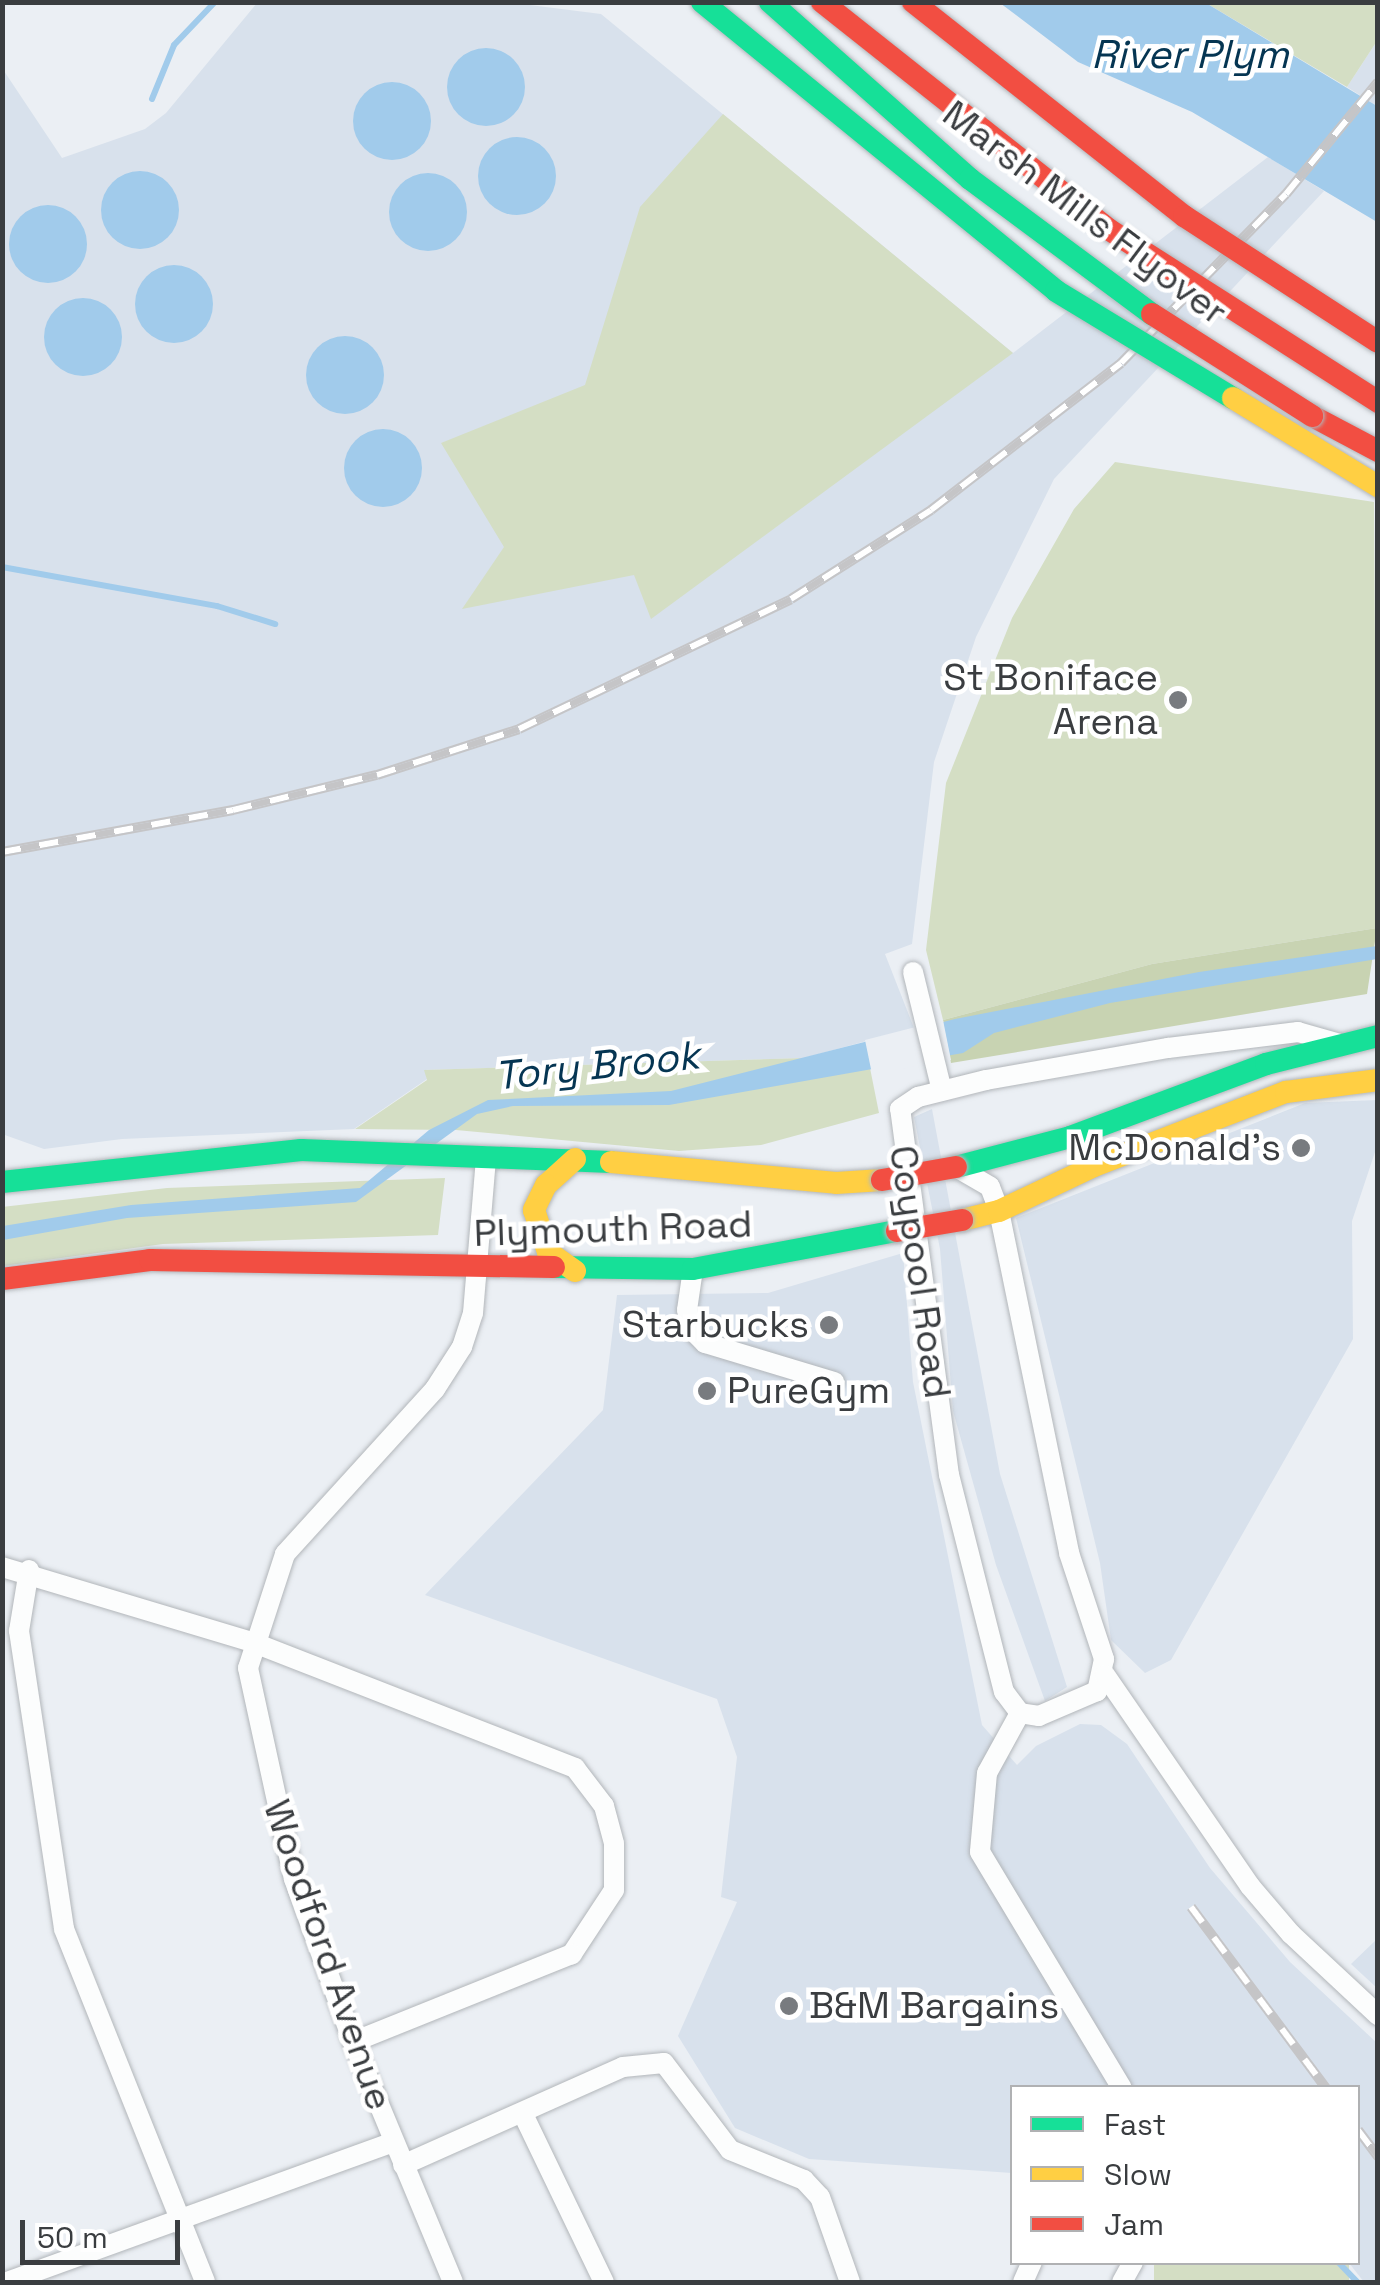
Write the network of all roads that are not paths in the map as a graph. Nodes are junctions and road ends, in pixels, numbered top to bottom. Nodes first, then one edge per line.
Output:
1 (702, 2) edge
2 (770, 2) edge
3 (822, 2) edge
4 (913, 2) edge
5 (1378, 342) edge
6 (1378, 402) edge
7 (1378, 451) edge
8 (1378, 486) edge
9 (913, 972) dead end
10 (1378, 1036) edge
11 (1340, 1044) junction
12 (1378, 1080) edge
13 (942, 1091) junction
14 (486, 1157) junction
15 (575, 1160) junction
16 (956, 1167) junction
17 (2, 1182) edge
18 (999, 1212) junction
19 (693, 1268) junction
20 (478, 1270) junction
21 (575, 1272) junction
22 (2, 1279) edge
23 (834, 1382) dead end
24 (2, 1566) edge
25 (28, 1570) junction
26 (252, 1642) junction
27 (1105, 1675) junction
28 (1020, 1713) junction
29 (1378, 2015) edge
30 (353, 2042) junction
31 (1120, 2085) edge
32 (523, 2114) junction
33 (393, 2142) junction
34 (403, 2165) junction
35 (180, 2223) junction
36 (7, 2282) edge
37 (204, 2282) edge
38 (454, 2282) edge
39 (604, 2282) edge
40 (850, 2282) edge

1 - 8 main road, bridge
2 - 7 main road, Marsh Mills Flyover, bridge
3 - 6 main road, Marsh Mills Flyover, bridge
4 - 5 main road, bridge
9 - 13 street
10 - 11 main road, Plymouth Road
11 - 13 street, Coypool Road
11 - 16 main road, Plymouth Road
12 - 18 main road, Plymouth Road
13 - 28 street, Coypool Road
14 - 15 main road, Plymouth Road
14 - 17 main road, Plymouth Road
14 - 20 street, Woodford Avenue
15 - 16 main road, Plymouth Road, bridge
15 - 21 main road
16 - 18 street, Coypool Road
18 - 19 main road, Plymouth Road, bridge
18 - 27 street, Coypool Road
19 - 21 main road, Plymouth Road
19 - 23 street
20 - 21 main road, Plymouth Road
20 - 22 main road, Plymouth Road
20 - 26 street, Woodford Avenue
24 - 25 street
25 - 26 street
25 - 35 street
26 - 30 street, Woodford Avenue
26 - 30 street
27 - 28 street
27 - 29 street, Coypool Road
28 - 31 street
30 - 33 street, Woodford Avenue
32 - 34 street
32 - 39 street
32 - 40 street
33 - 34 street, Woodford Avenue
33 - 35 street
34 - 38 street, Woodford Avenue
35 - 36 street
35 - 37 street

